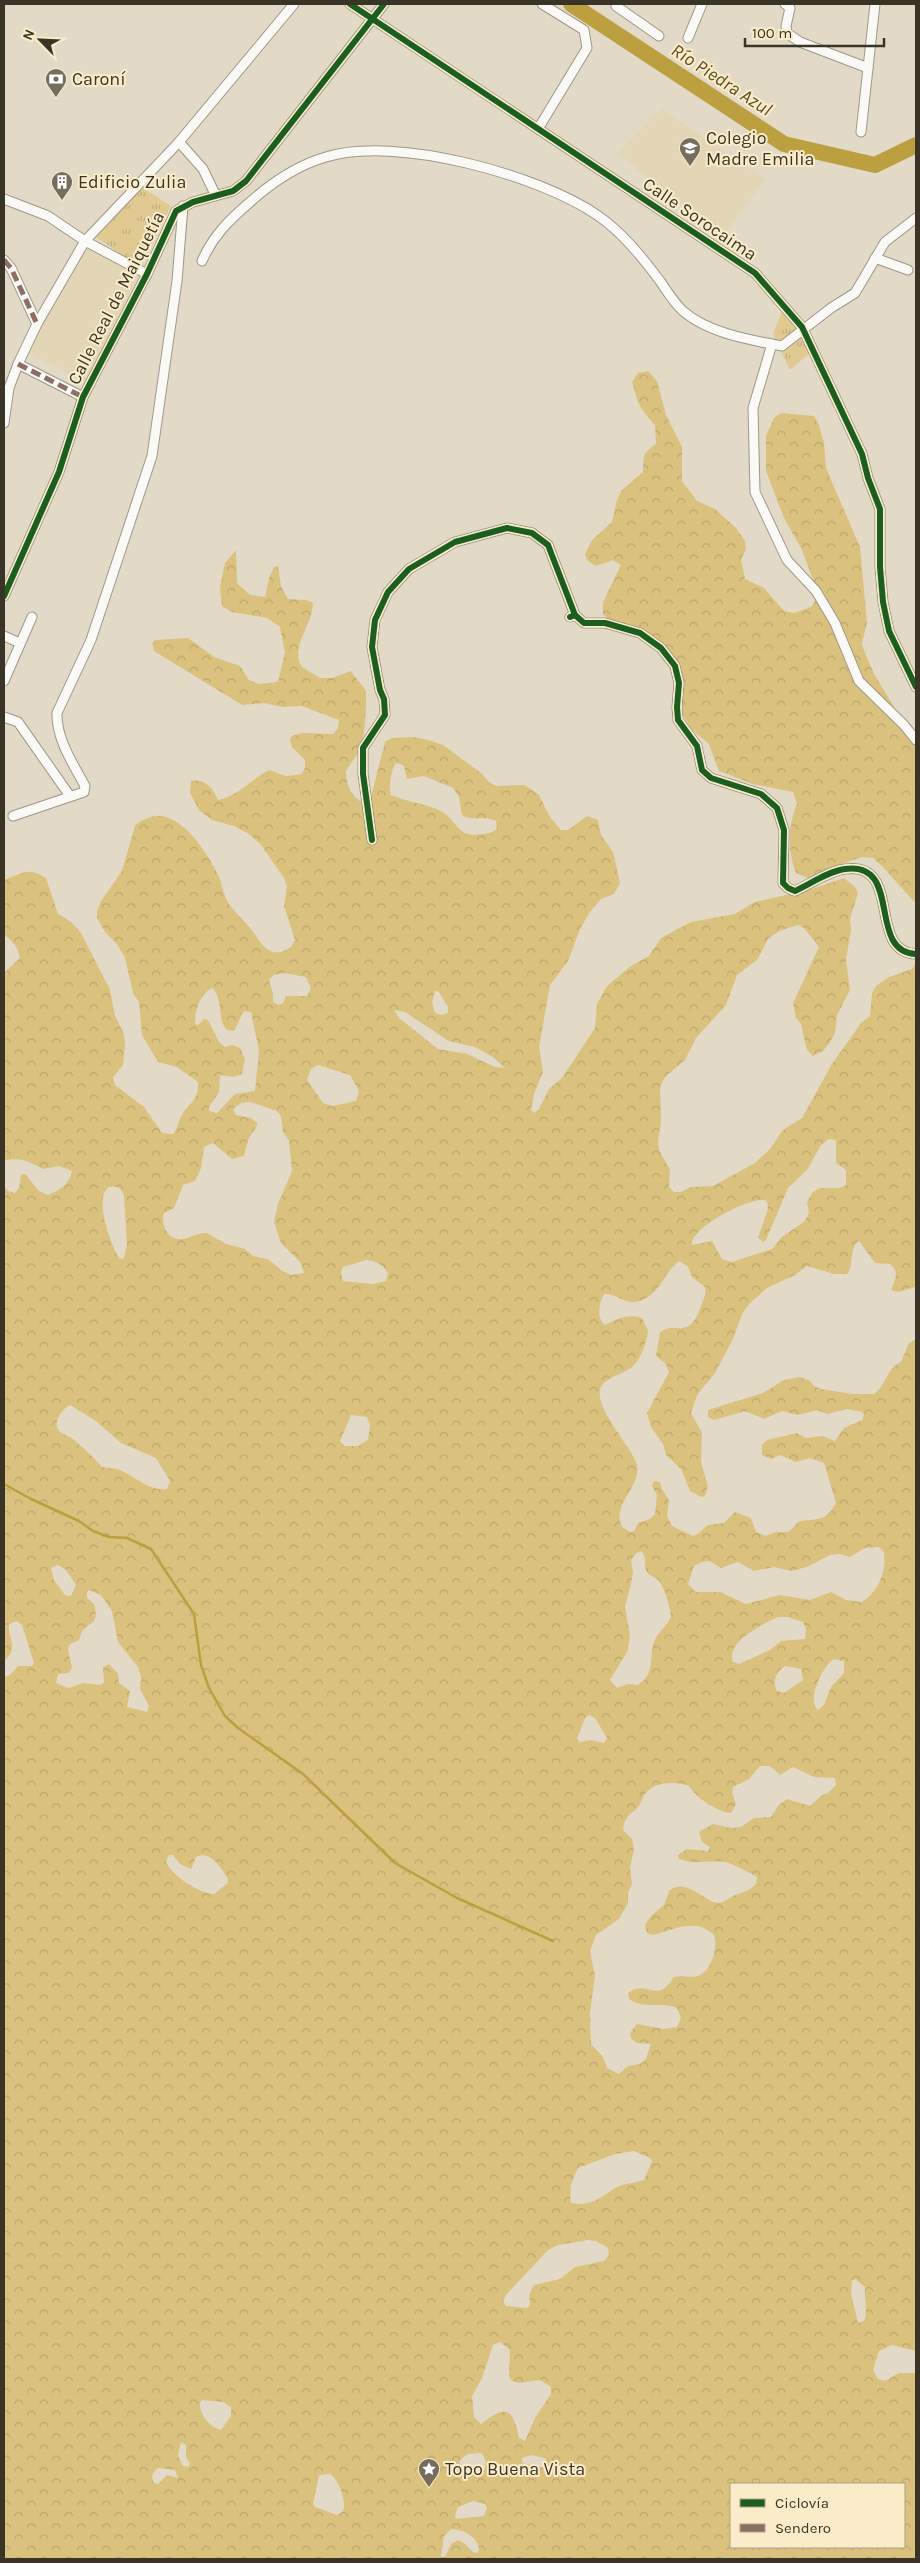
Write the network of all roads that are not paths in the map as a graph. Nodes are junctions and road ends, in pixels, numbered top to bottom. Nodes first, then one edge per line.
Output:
1 (294, 4) edge
2 (350, 4) edge
3 (384, 4) edge
4 (542, 4) edge
5 (617, 4) edge
6 (702, 4) edge
7 (785, 4) edge
8 (875, 4) edge
9 (372, 20) junction
10 (658, 36) dead end
11 (688, 38) dead end
12 (868, 68) junction
13 (538, 130) junction
14 (861, 132) dead end
15 (179, 142) junction
16 (215, 194) junction
17 (4, 199) edge
18 (183, 206) junction
19 (916, 218) edge
20 (85, 240) junction
21 (875, 258) junction
22 (4, 260) edge
23 (202, 261) dead end
24 (908, 270) dead end
25 (148, 274) junction
26 (37, 324) junction
27 (804, 331) junction
28 (772, 344) junction
29 (18, 364) junction
30 (83, 397) junction
31 (4, 423) edge
32 (4, 596) edge
33 (32, 617) dead end
34 (4, 636) edge
35 (20, 643) junction
36 (4, 682) edge
37 (916, 687) edge
38 (4, 717) edge
39 (916, 740) edge
40 (70, 796) junction
41 (13, 816) dead end
42 (372, 840) dead end
43 (916, 954) edge

1 - 15 street, Calle Real de Maiquetía
2 - 9 street, Calle Sorocaima
3 - 9 street, Calle Real de Maiquetía
4 - 13 street
5 - 10 street
6 - 11 street
7 - 12 street
8 - 12 street
9 - 13 street, Calle Sorocaima
9 - 16 street, Calle Real de Maiquetía
12 - 14 street
13 - 27 street, Calle Sorocaima
15 - 16 street
15 - 20 street, Calle Real de Maiquetía
16 - 18 street, Calle Real de Maiquetía
17 - 20 street
18 - 25 street, Calle Real de Maiquetía
18 - 40 street
19 - 21 street
20 - 25 street
20 - 26 street, Calle Real de Maiquetía
21 - 24 street
21 - 27 street
22 - 26 street
23 - 28 street
25 - 30 street, Calle Real de Maiquetía
26 - 29 street, Calle Real de Maiquetía
27 - 28 street
27 - 37 street, Calle Sorocaima
28 - 39 street
29 - 30 street
29 - 31 street, Calle Real de Maiquetía
30 - 32 street, Calle Real de Maiquetía
33 - 35 street
34 - 35 street
35 - 36 street
38 - 40 street
40 - 41 street
42 - 43 street

